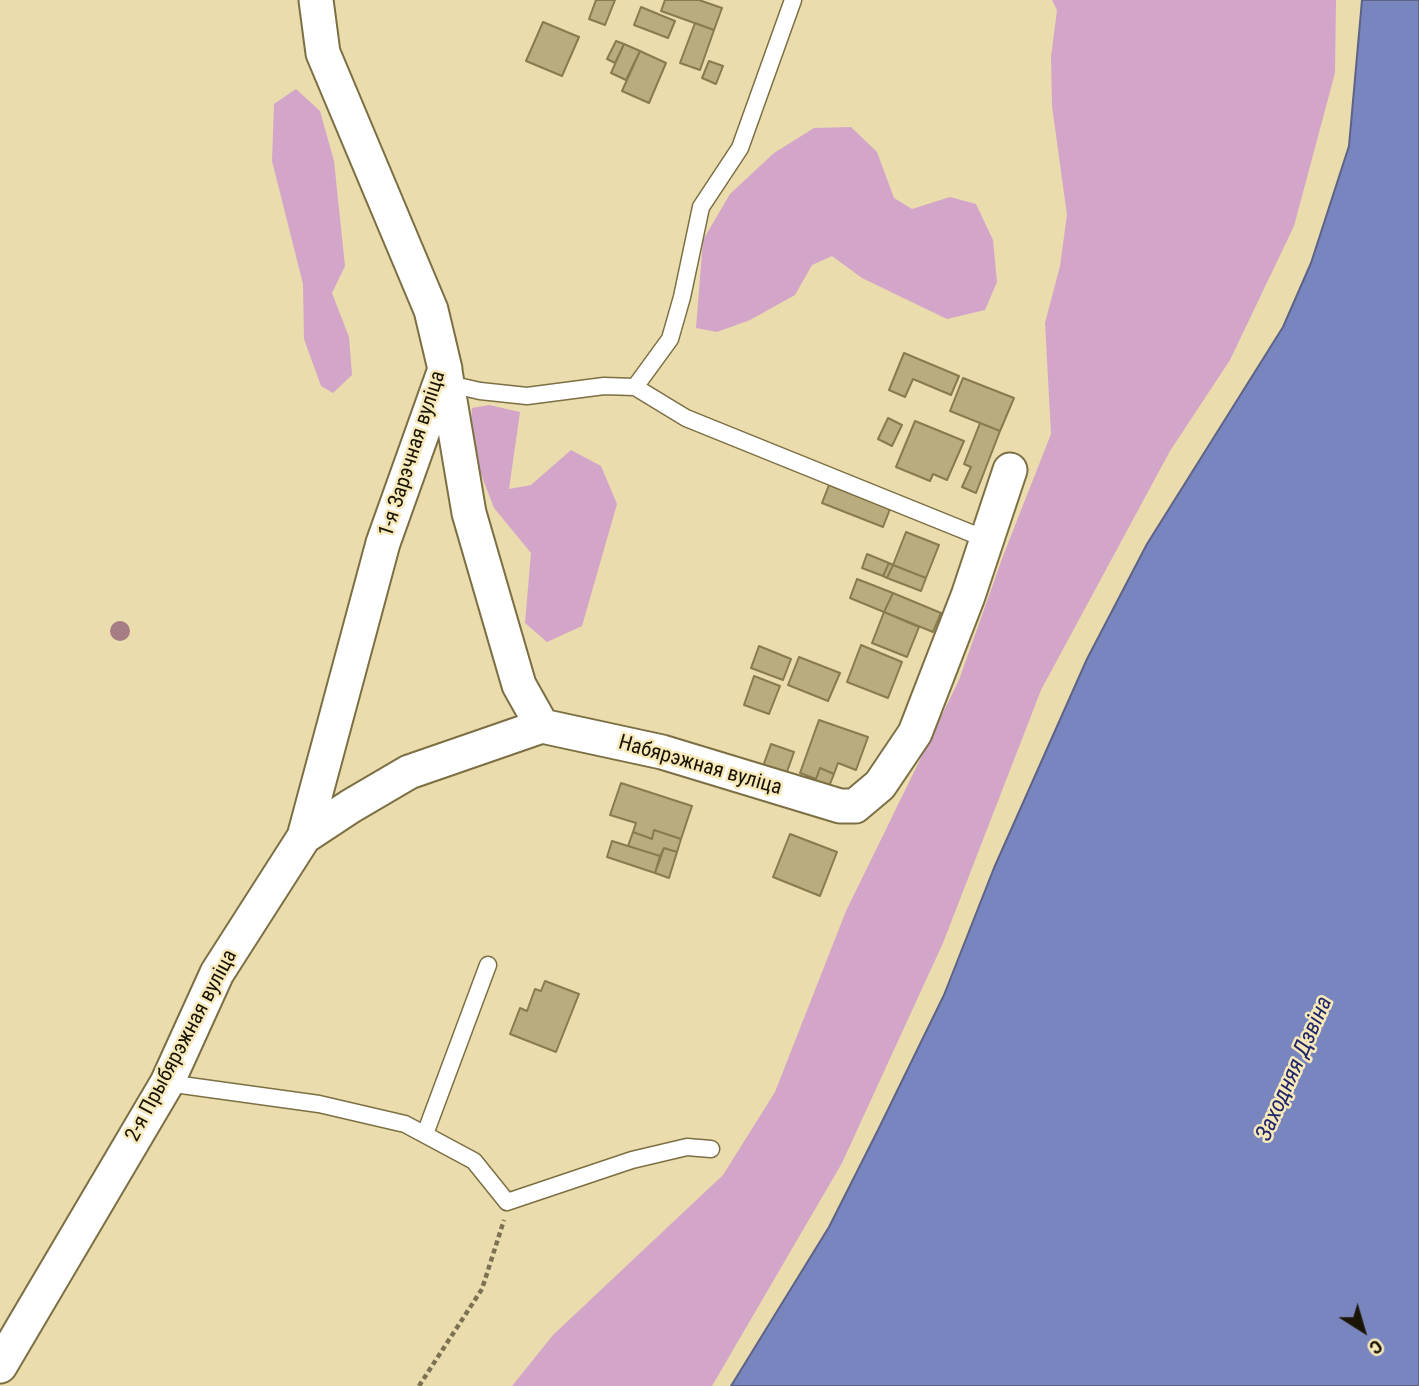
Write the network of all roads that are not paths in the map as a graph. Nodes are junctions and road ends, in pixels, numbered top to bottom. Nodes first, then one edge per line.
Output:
1 (793, 0) edge
2 (319, 2) edge
3 (447, 376) junction
4 (635, 387) junction
5 (1010, 470) dead end
6 (988, 540) junction
7 (542, 726) junction
8 (304, 837) junction
9 (488, 965) dead end
10 (167, 1083) junction
11 (425, 1135) junction
12 (711, 1149) dead end
13 (0, 1366) edge

1 - 4 lane
2 - 3 street, 1-я Зарэчная вуліца
3 - 4 lane
3 - 7 street
3 - 8 street, 1-я Зарэчная вуліца
4 - 6 lane
5 - 6 street, Набярэжная вуліца
6 - 7 street, Набярэжная вуліца
7 - 8 street
8 - 10 street, 2-я Прыбярэжная вуліца
9 - 11 lane
10 - 11 lane
10 - 13 street, 2-я Прыбярэжная вуліца
11 - 12 lane

